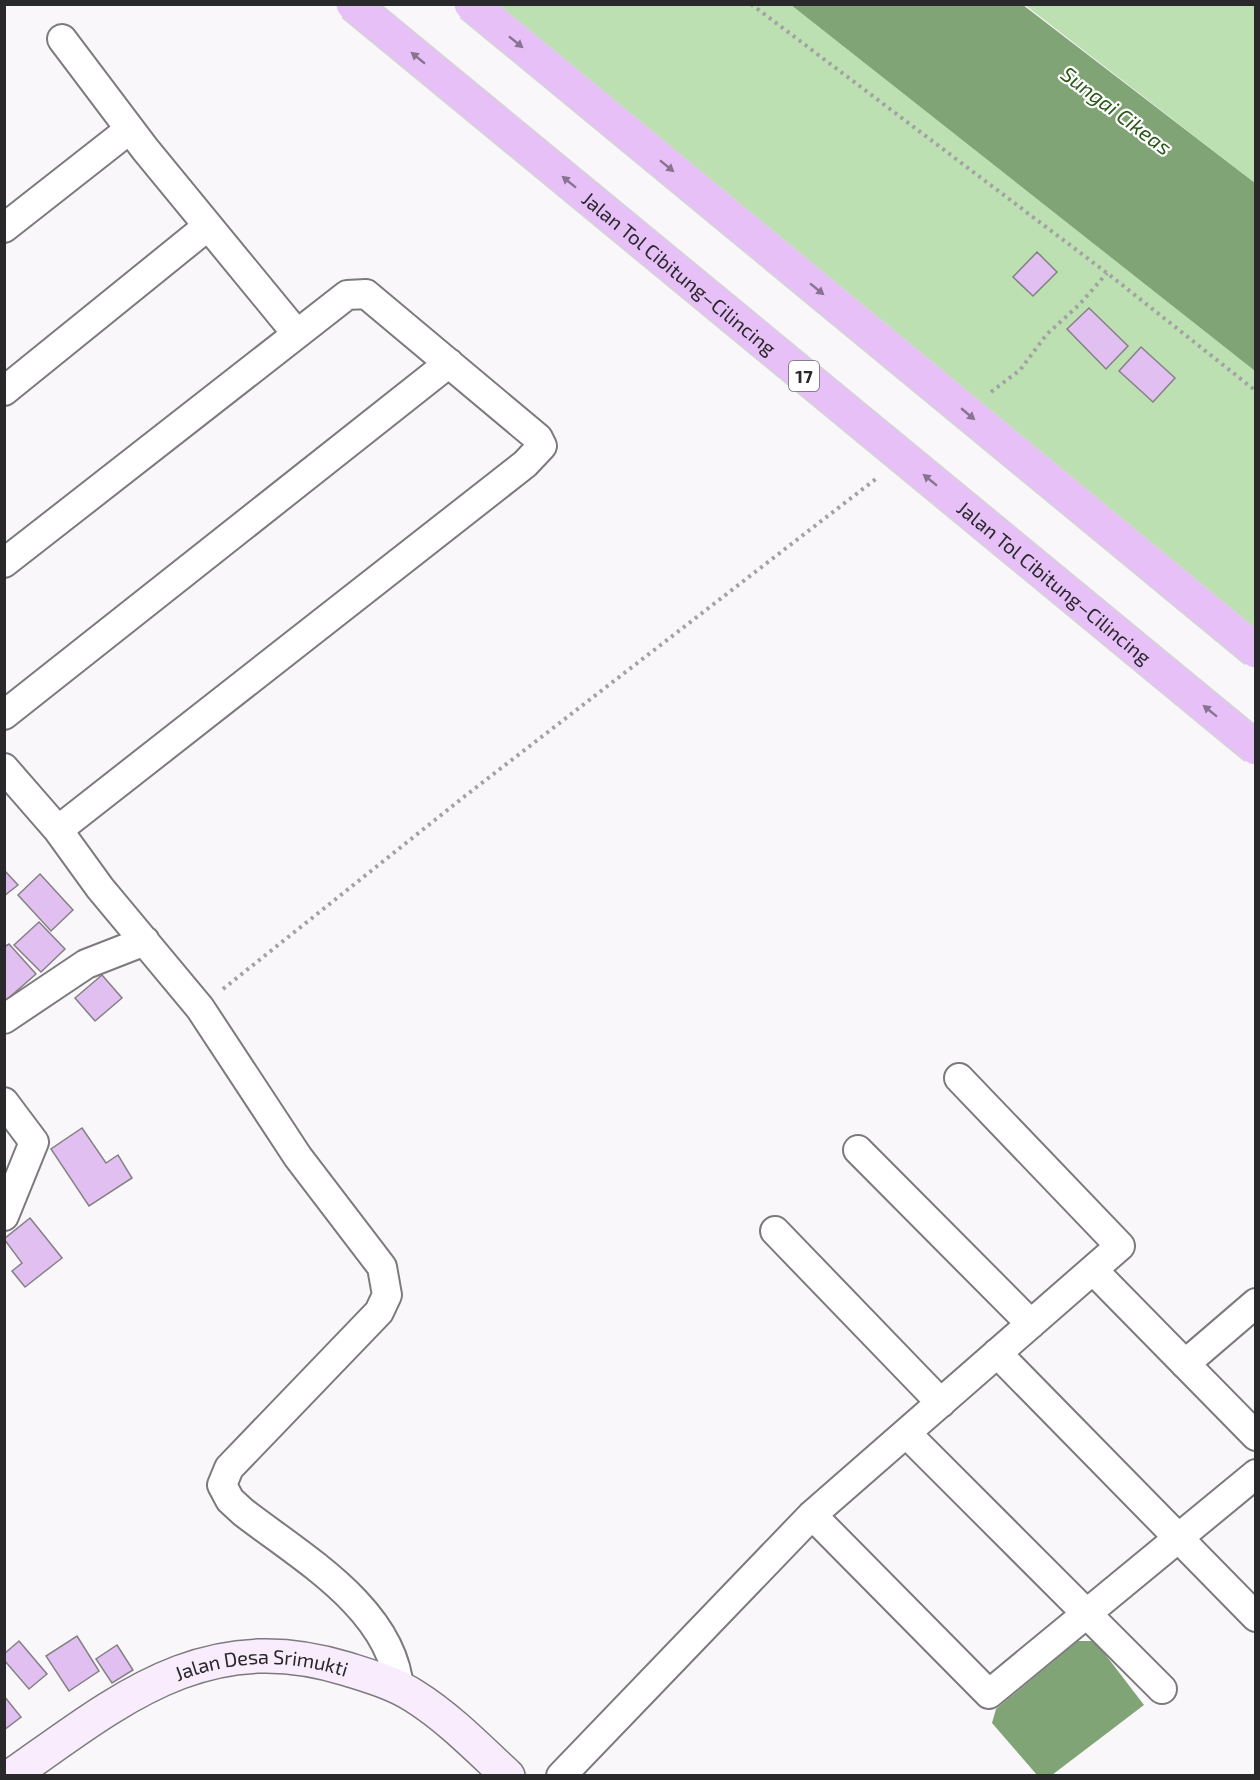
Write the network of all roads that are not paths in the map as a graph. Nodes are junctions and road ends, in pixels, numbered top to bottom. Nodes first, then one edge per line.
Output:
1 (353, 4) edge
2 (471, 4) edge
3 (62, 39) dead end
4 (130, 129) junction
5 (208, 226) junction
6 (4, 228) edge
7 (297, 334) junction
8 (449, 363) junction
9 (4, 391) edge
10 (4, 563) edge
11 (1256, 651) edge
12 (4, 714) edge
13 (1256, 748) edge
14 (4, 768) edge
15 (58, 830) junction
16 (145, 941) junction
17 (4, 1019) edge
18 (959, 1078) dead end
19 (4, 1102) edge
20 (858, 1150) dead end
21 (4, 1216) edge
22 (775, 1231) dead end
23 (1093, 1270) junction
24 (1256, 1303) edge
25 (1031, 1324) junction
26 (997, 1353) junction
27 (1185, 1364) junction
28 (941, 1403) junction
29 (906, 1433) junction
30 (1256, 1436) edge
31 (1256, 1474) edge
32 (812, 1515) junction
33 (1178, 1538) junction
34 (1087, 1614) junction
35 (1256, 1617) edge
36 (399, 1689) junction
37 (1162, 1689) dead end
38 (11, 1776) edge
39 (508, 1776) edge
40 (561, 1776) edge

13 -> 1 highway, Jalan Tol Cibitung–Cilincing / 17, bridge
2 -> 11 highway, bridge
3 - 4 street
4 - 5 street
4 - 6 street
5 - 7 street
5 - 9 street
7 - 8 street
7 - 10 street
8 - 12 street
8 - 15 street
14 - 15 street
15 - 16 street
16 - 17 street
16 - 36 street
18 - 23 street
19 - 21 street
20 - 25 street
22 - 28 street
23 - 25 street
23 - 27 street
24 - 27 street
25 - 26 street
26 - 28 street
26 - 33 street
27 - 30 street
28 - 29 street
29 - 32 street
29 - 34 street
31 - 33 street
32 - 34 street
32 - 40 street
33 - 34 street
33 - 35 street
34 - 37 street
36 - 38 street, Jalan Desa Srimukti
36 - 39 street, Jalan Desa Srimukti

